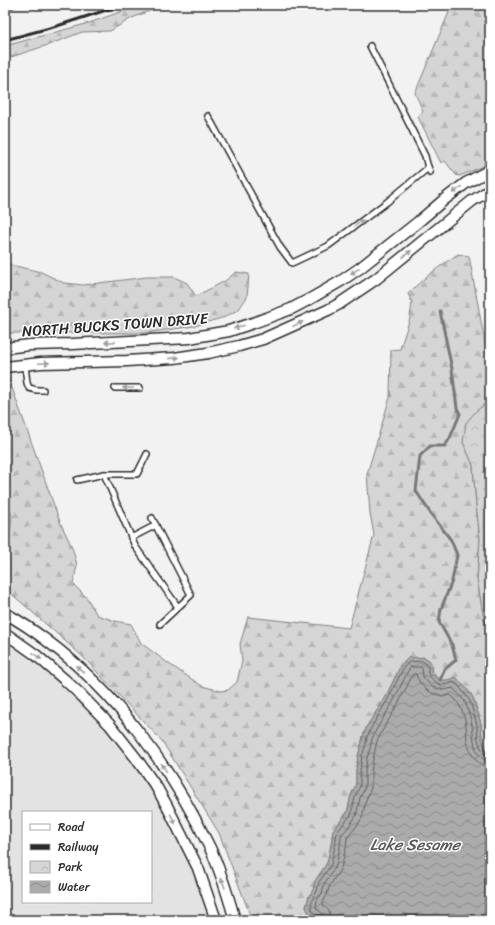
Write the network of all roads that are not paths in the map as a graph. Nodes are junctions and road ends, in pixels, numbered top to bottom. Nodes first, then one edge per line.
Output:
1 (370, 46) dead end
2 (208, 116) dead end
3 (490, 170) edge
4 (490, 190) edge
5 (5, 348) edge
6 (25, 365) junction
7 (5, 367) edge
8 (115, 388) dead end
9 (140, 388) dead end
10 (43, 390) dead end
11 (147, 454) dead end
12 (104, 474) junction
13 (77, 480) dead end
14 (152, 518) dead end
15 (156, 525) junction
16 (131, 538) junction
17 (178, 607) junction
18 (5, 613) edge
19 (160, 624) dead end
20 (5, 633) edge
21 (216, 920) edge
22 (235, 920) edge

2 -> 1 lane
3 -> 5 street, NORTH BUCKS TOWN DRIVE
6 -> 4 street
6 - 7 street
6 - 10 lane
9 -> 8 lane
11 - 12 lane
12 - 13 lane
12 - 16 lane
14 - 15 lane
15 - 16 lane
15 - 17 lane
16 - 17 lane
17 - 19 lane
22 -> 18 street
20 -> 21 street

